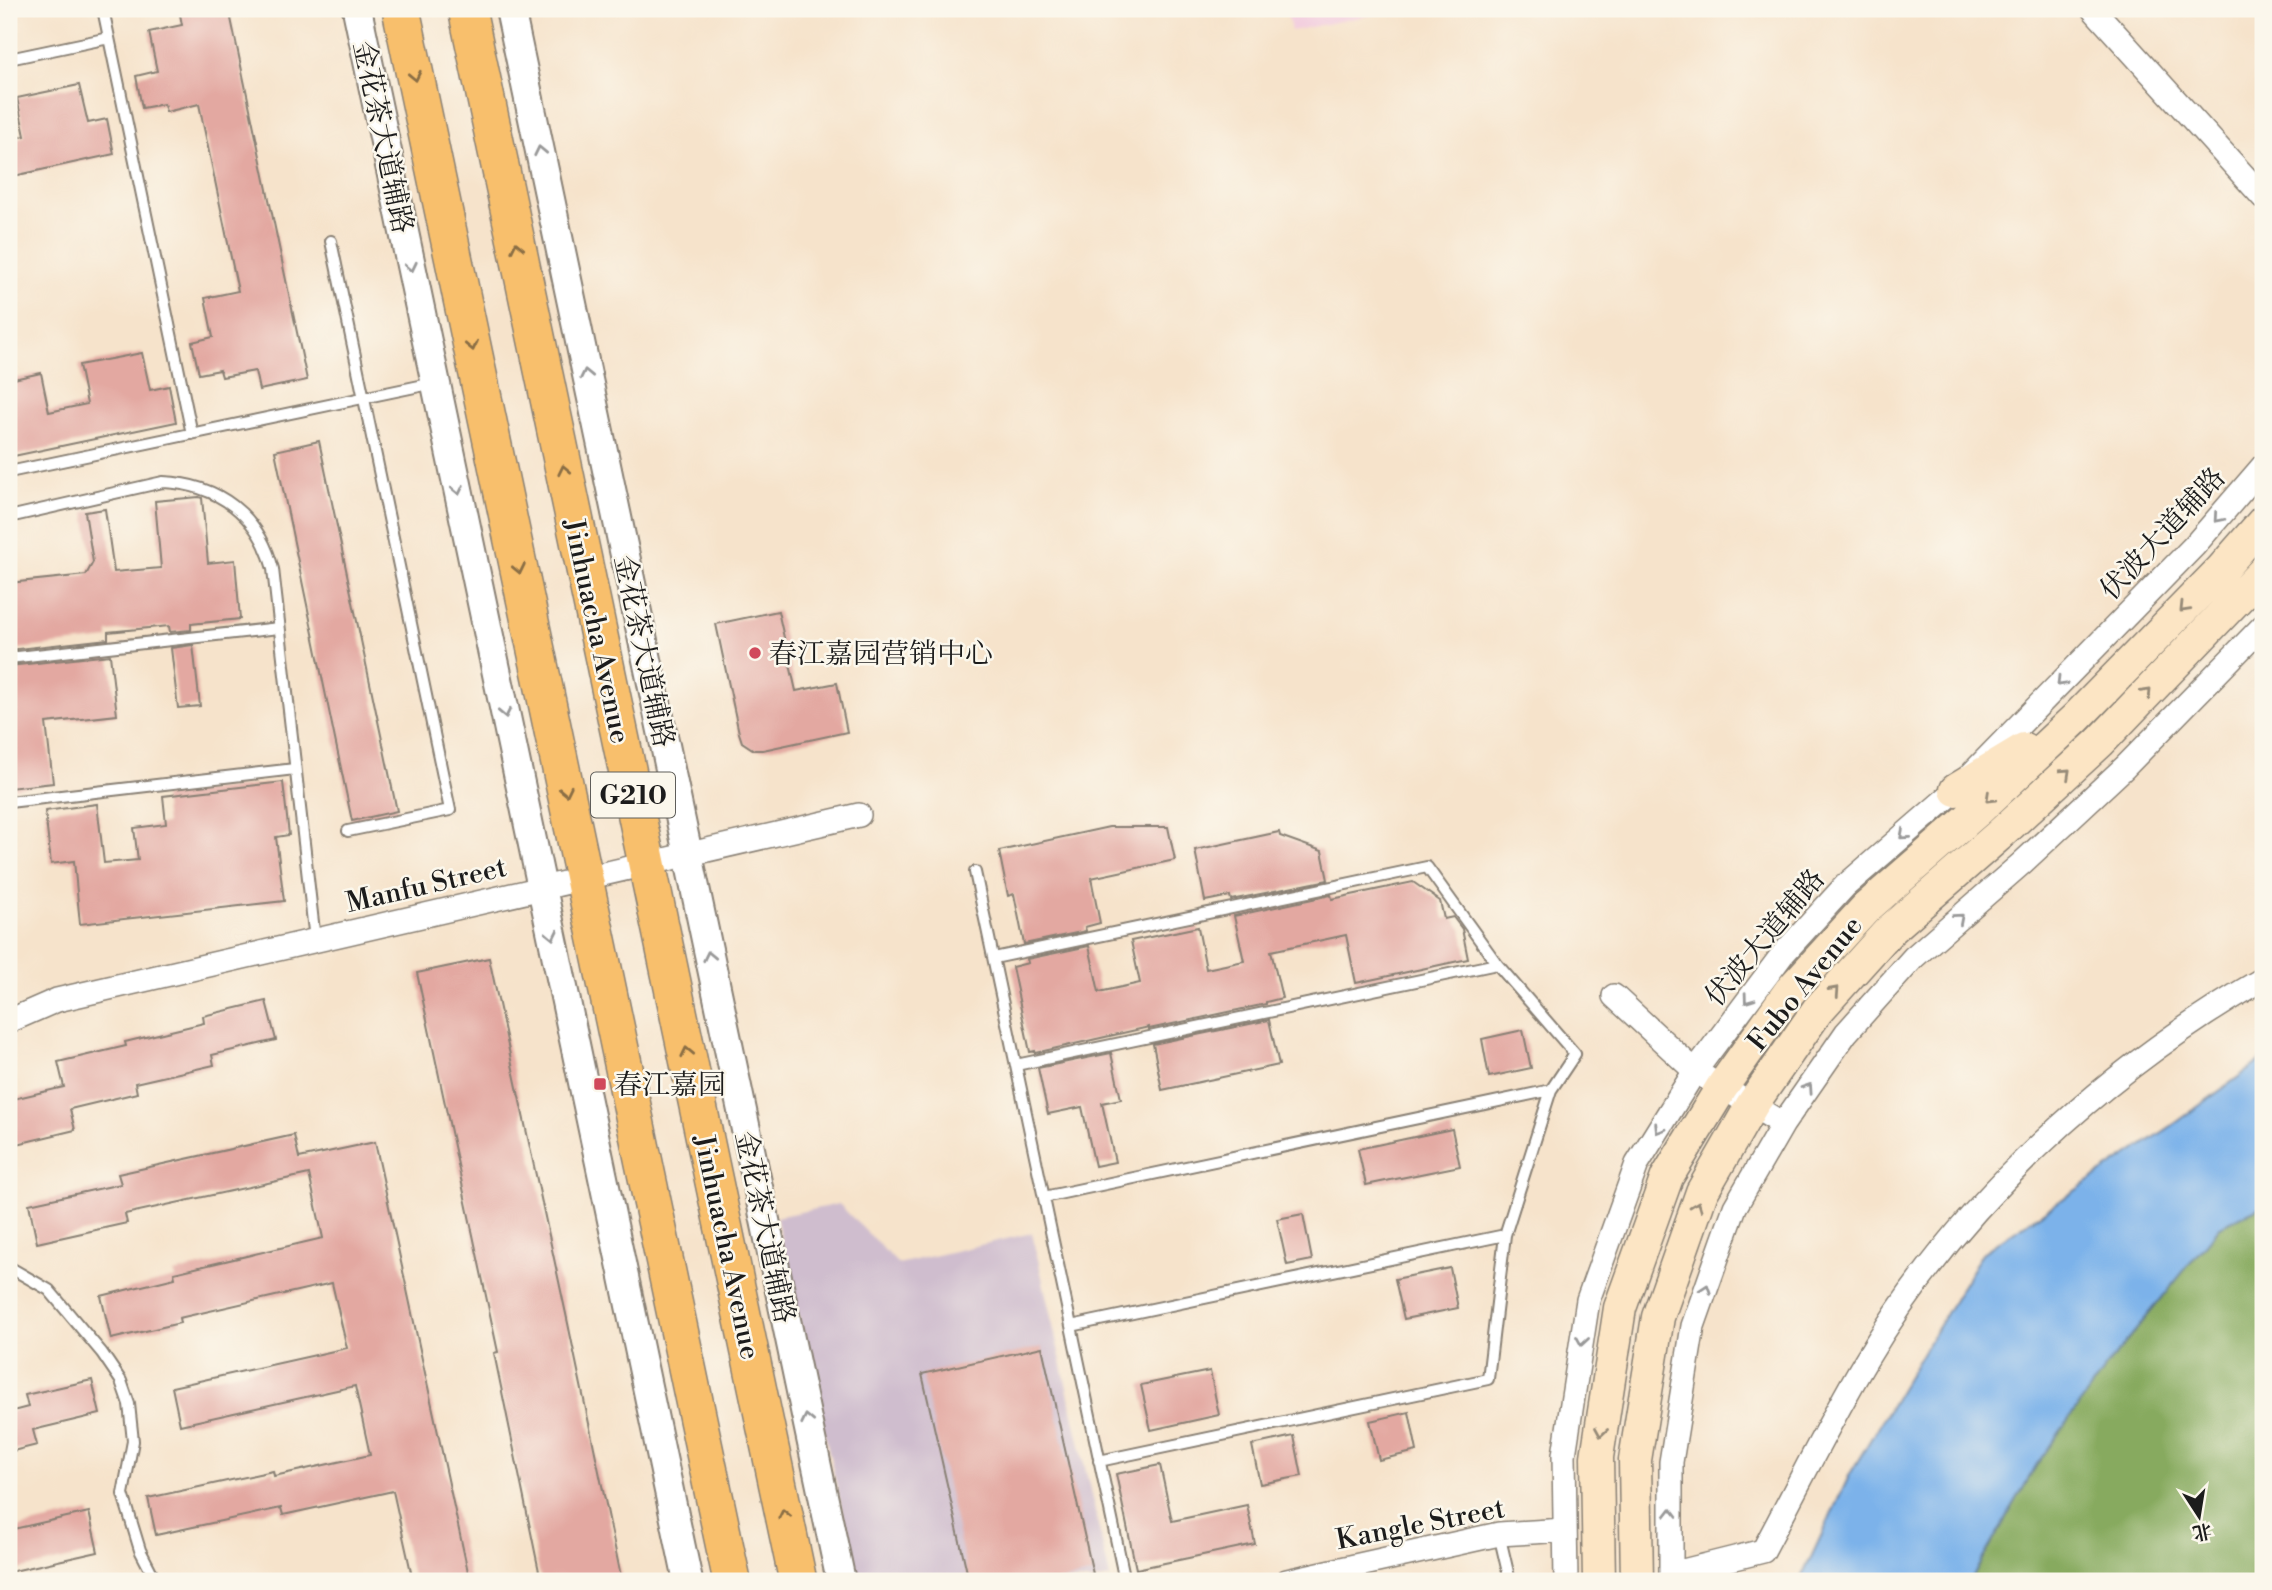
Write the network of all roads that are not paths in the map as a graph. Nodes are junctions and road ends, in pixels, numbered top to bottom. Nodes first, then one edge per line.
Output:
1 (103, 9) edge
2 (357, 9) edge
3 (401, 9) edge
4 (467, 9) edge
5 (510, 9) edge
6 (2093, 9) edge
7 (108, 38) junction
8 (9, 59) edge
9 (2263, 197) edge
10 (331, 241) dead end
11 (436, 383) junction
12 (364, 398) junction
13 (192, 434) junction
14 (2263, 467) edge
15 (9, 472) edge
16 (9, 517) edge
17 (2263, 522) edge
18 (2263, 572) edge
19 (2263, 626) edge
20 (279, 628) junction
21 (9, 658) edge
22 (2076, 718) junction
23 (295, 769) junction
24 (1956, 790) junction
25 (9, 802) edge
26 (859, 815) dead end
27 (348, 831) dead end
28 (688, 853) junction
29 (647, 863) junction
30 (975, 872) dead end
31 (584, 877) junction
32 (542, 887) junction
33 (315, 940) junction
34 (994, 958) junction
35 (1497, 964) junction
36 (2263, 979) edge
37 (1614, 996) dead end
38 (9, 1021) edge
39 (1016, 1065) junction
40 (1695, 1071) junction
41 (1722, 1087) junction
42 (1551, 1090) junction
43 (1752, 1105) junction
44 (1783, 1124) junction
45 (1044, 1197) junction
46 (1505, 1235) junction
47 (9, 1266) edge
48 (1071, 1326) junction
49 (1100, 1461) junction
50 (1565, 1530) junction
51 (1499, 1535) junction
52 (1671, 1578) edge
53 (156, 1581) edge
54 (688, 1581) edge
55 (732, 1581) edge
56 (798, 1581) edge
57 (841, 1581) edge
58 (1125, 1581) edge
59 (1287, 1581) edge
60 (1510, 1581) edge
61 (1566, 1581) edge
62 (1599, 1581) edge
63 (1637, 1581) edge

1 - 7 lane
2 -> 11 street, 金花茶大道辅路
3 -> 31 highway, G210
29 -> 4 highway, Jinhuacha Avenue / G210
28 -> 5 street, 金花茶大道辅路
6 - 9 street
7 - 8 lane
7 - 13 lane
10 - 12 lane
11 - 12 lane
11 -> 32 street, 金花茶大道辅路
12 - 13 lane
12 - 27 lane
13 - 15 lane
14 -> 24 street, 伏波大道辅路
16 - 20 lane
17 -> 22 main road, Fubo Avenue
43 -> 18 main road, Fubo Avenue
44 -> 19 street
20 - 21 lane
20 - 23 lane
22 - 24 main road
22 -> 41 main road, Fubo Avenue
23 - 25 lane
23 - 33 lane
24 -> 40 street, 伏波大道辅路
26 - 28 street, Manfu Street
28 - 29 street, Manfu Street
57 -> 28 street, 金花茶大道辅路
29 - 31 street, Manfu Street
56 -> 29 highway, Jinhuacha Avenue / G210
30 - 34 lane
31 - 32 street, Manfu Street
31 - 55 highway, G210
32 - 33 street, Manfu Street
32 -> 54 street, 金花茶大道辅路
33 - 38 street, Manfu Street
34 - 35 lane
34 - 39 lane
35 - 39 lane
35 - 42 lane
36 - 52 street
37 - 40 street
39 - 45 lane
40 - 41 street
40 -> 50 street, 伏波大道辅路
41 - 43 street
41 -> 62 main road, Fubo Avenue
42 - 45 lane
42 - 46 lane
43 - 44 street
63 -> 43 main road, Fubo Avenue
52 -> 44 street
45 - 48 lane
46 - 48 lane
46 - 49 lane
47 - 53 lane
48 - 49 lane
49 - 58 lane
50 - 51 street, Kangle Street
50 - 61 street, 伏波大道辅路
51 - 59 street, Kangle Street
51 - 60 lane

